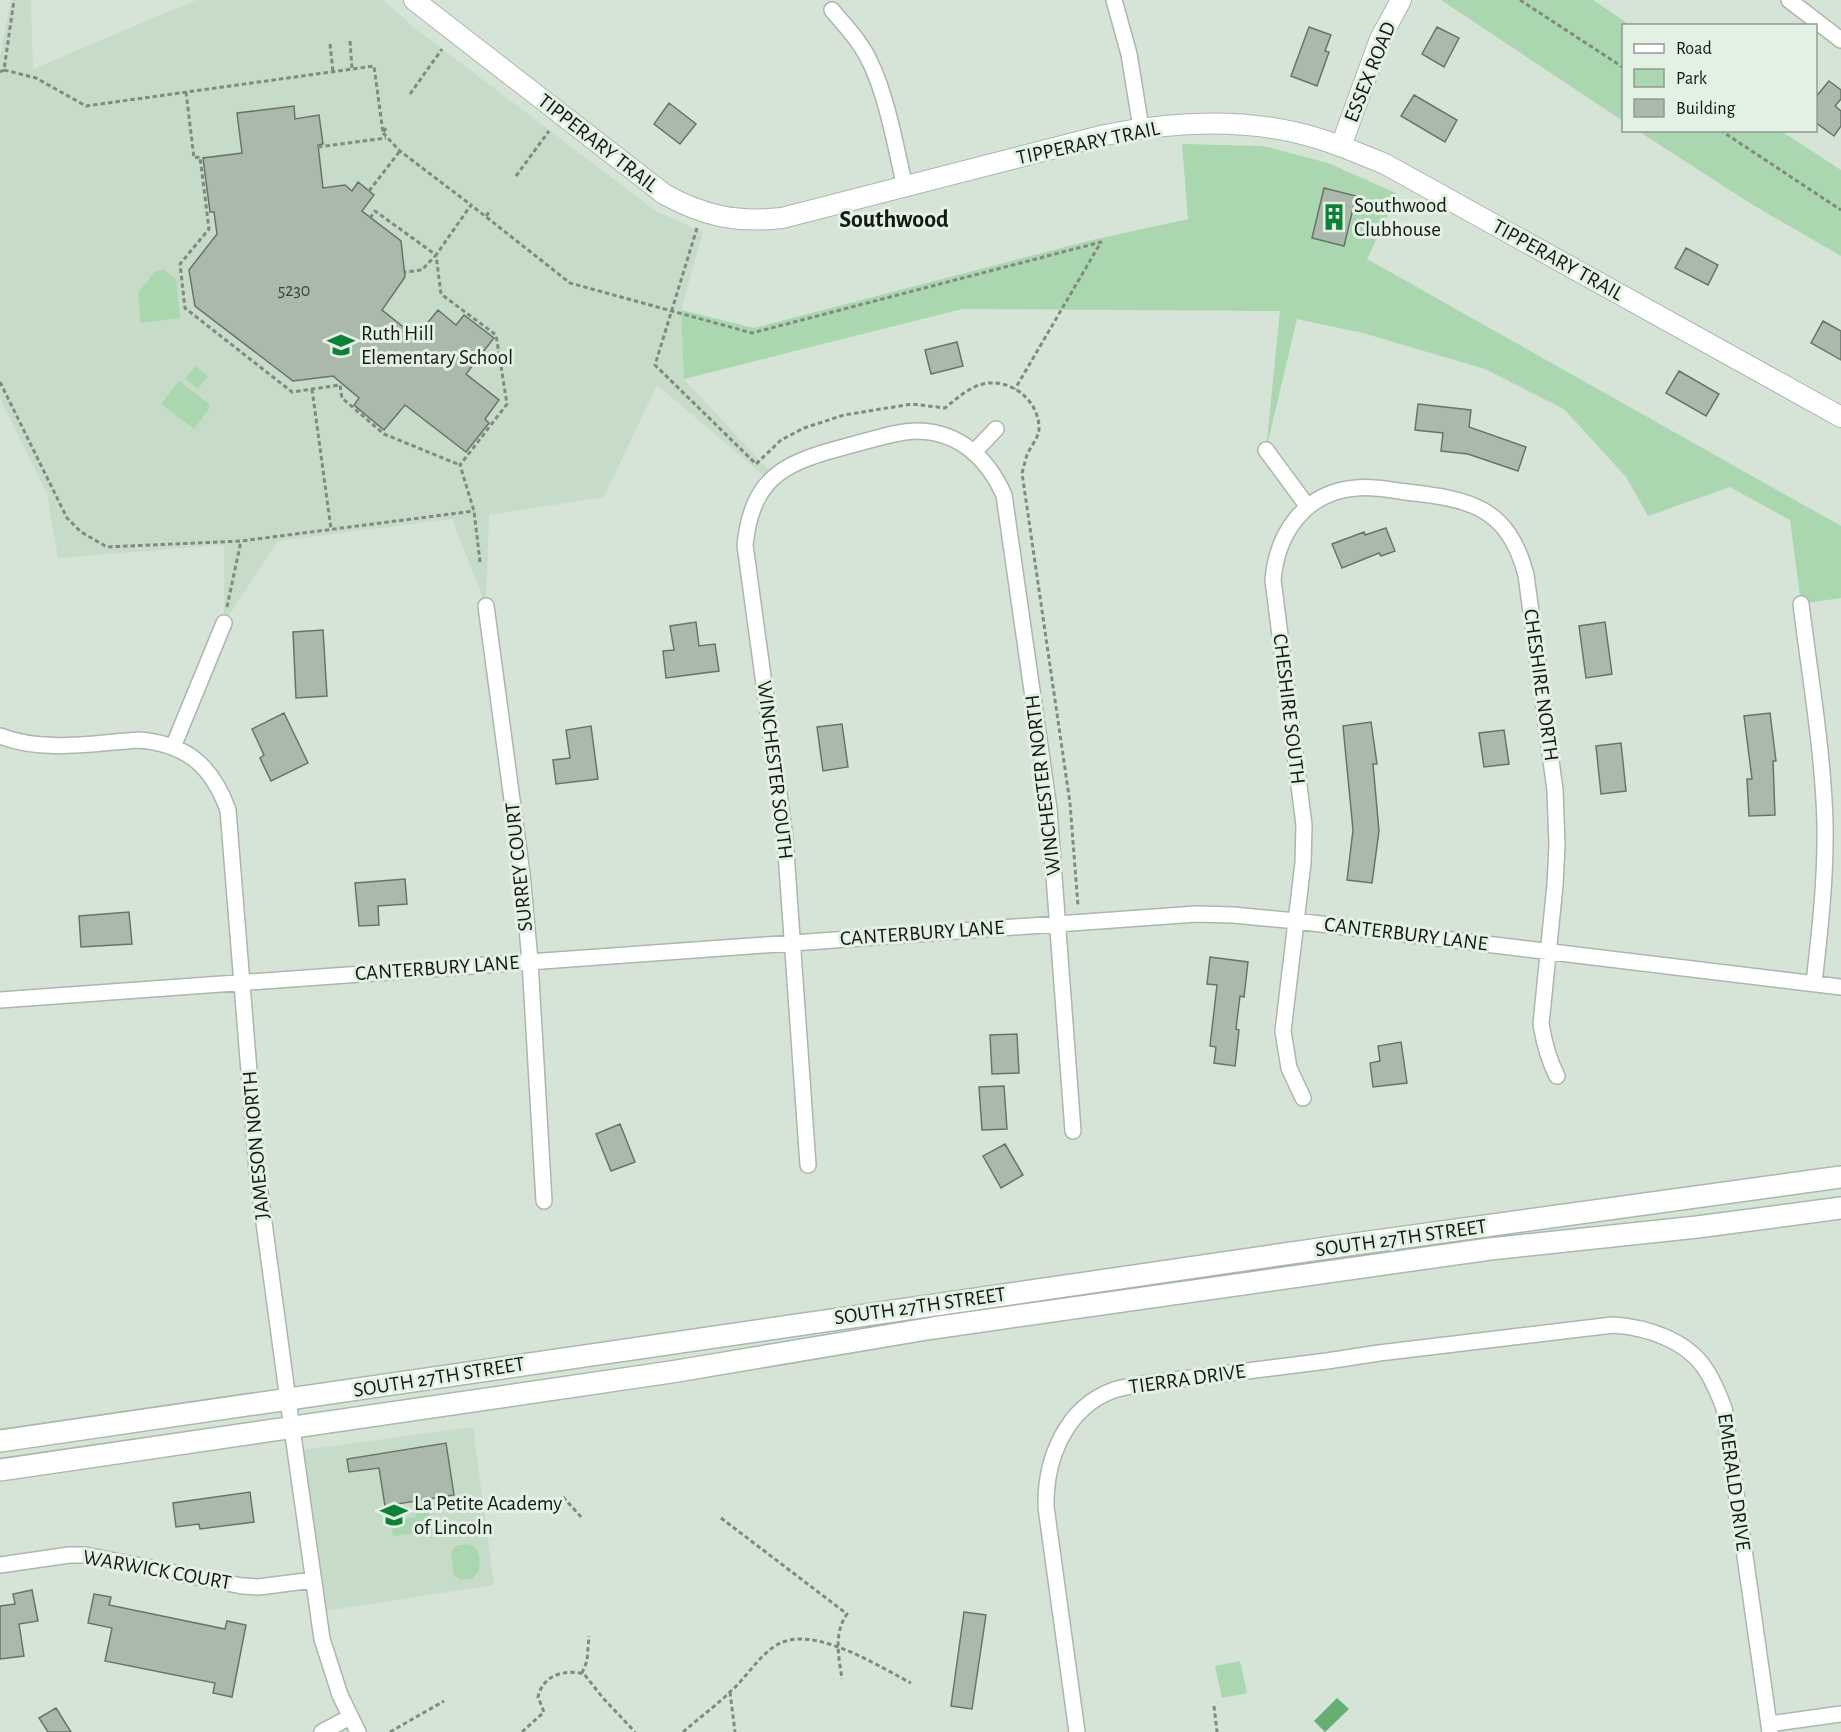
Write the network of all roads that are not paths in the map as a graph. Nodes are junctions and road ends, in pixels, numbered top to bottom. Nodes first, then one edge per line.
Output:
1 (414, 0) edge
2 (1114, 0) edge
3 (1401, 0) edge
4 (1789, 0) edge
5 (832, 10) dead end
6 (1841, 40) edge
7 (1141, 128) junction
8 (1341, 146) junction
9 (905, 187) junction
10 (1841, 417) edge
11 (996, 429) dead end
12 (859, 443) joint
13 (1266, 450) dead end
14 (974, 452) junction
15 (1410, 492) joint
16 (1308, 507) junction
17 (1801, 604) dead end
18 (486, 606) dead end
19 (224, 623) road end
20 (0, 736) edge
21 (173, 747) junction
22 (1296, 921) junction
23 (1058, 923) junction
24 (793, 942) junction
25 (1547, 952) junction
26 (530, 962) junction
27 (242, 982) junction
28 (1814, 983) junction
29 (1841, 987) edge
30 (0, 999) edge
31 (1557, 1076) dead end
32 (1303, 1098) dead end
33 (1072, 1131) dead end
34 (808, 1166) dead end
35 (1841, 1177) edge
36 (544, 1201) dead end
37 (1841, 1208) edge
38 (1379, 1353) joint
39 (288, 1400) junction
40 (292, 1428) junction
41 (0, 1441) edge
42 (0, 1470) edge
43 (0, 1564) edge
44 (313, 1580) junction
45 (1841, 1714) edge
46 (350, 1717) junction
47 (1769, 1728) edge
48 (322, 1732) edge
49 (358, 1732) edge
50 (1077, 1732) edge

1 - 9 street, TIPPERARY TRAIL
2 - 7 street
3 - 8 street, ESSEX ROAD
4 - 6 street
5 - 9 street
7 - 8 street, TIPPERARY TRAIL
7 - 9 street, TIPPERARY TRAIL
8 - 10 street, TIPPERARY TRAIL
11 - 14 street
12 - 14 street, WINCHESTER NORTH
12 - 24 street, WINCHESTER SOUTH
13 - 16 street
14 - 23 street, WINCHESTER NORTH
15 - 16 street, CHESHIRE SOUTH
15 - 25 street, CHESHIRE NORTH
16 - 22 street, CHESHIRE SOUTH
17 - 28 street
18 - 26 street, SURREY COURT
19 - 21 street
20 - 21 street, JAMESON NORTH
21 - 27 street, JAMESON NORTH
22 - 23 street, CANTERBURY LANE
22 - 25 street, CANTERBURY LANE
22 - 32 street, CHESHIRE SOUTH
23 - 24 street, CANTERBURY LANE
23 - 33 street, WINCHESTER NORTH
24 - 26 street, CANTERBURY LANE
24 - 34 street, WINCHESTER SOUTH
25 - 28 street, CANTERBURY LANE
25 - 31 street, CHESHIRE NORTH
26 - 27 street, CANTERBURY LANE
26 - 36 street, SURREY COURT
27 - 30 street, CANTERBURY LANE
27 - 39 street, JAMESON NORTH
28 - 29 street, CANTERBURY LANE
35 - 39 main road, SOUTH 27TH STREET
37 - 40 main road, SOUTH 27TH STREET
38 - 47 street, EMERALD DRIVE
38 - 50 street, TIERRA DRIVE
39 - 40 street, JAMESON NORTH
39 - 41 main road, SOUTH 27TH STREET
40 - 42 main road, SOUTH 27TH STREET
40 - 44 street, JAMESON NORTH
43 - 44 street, WARWICK COURT
44 - 46 street, JAMESON NORTH
45 - 47 street
46 - 48 street
46 - 49 street, JAMESON NORTH

